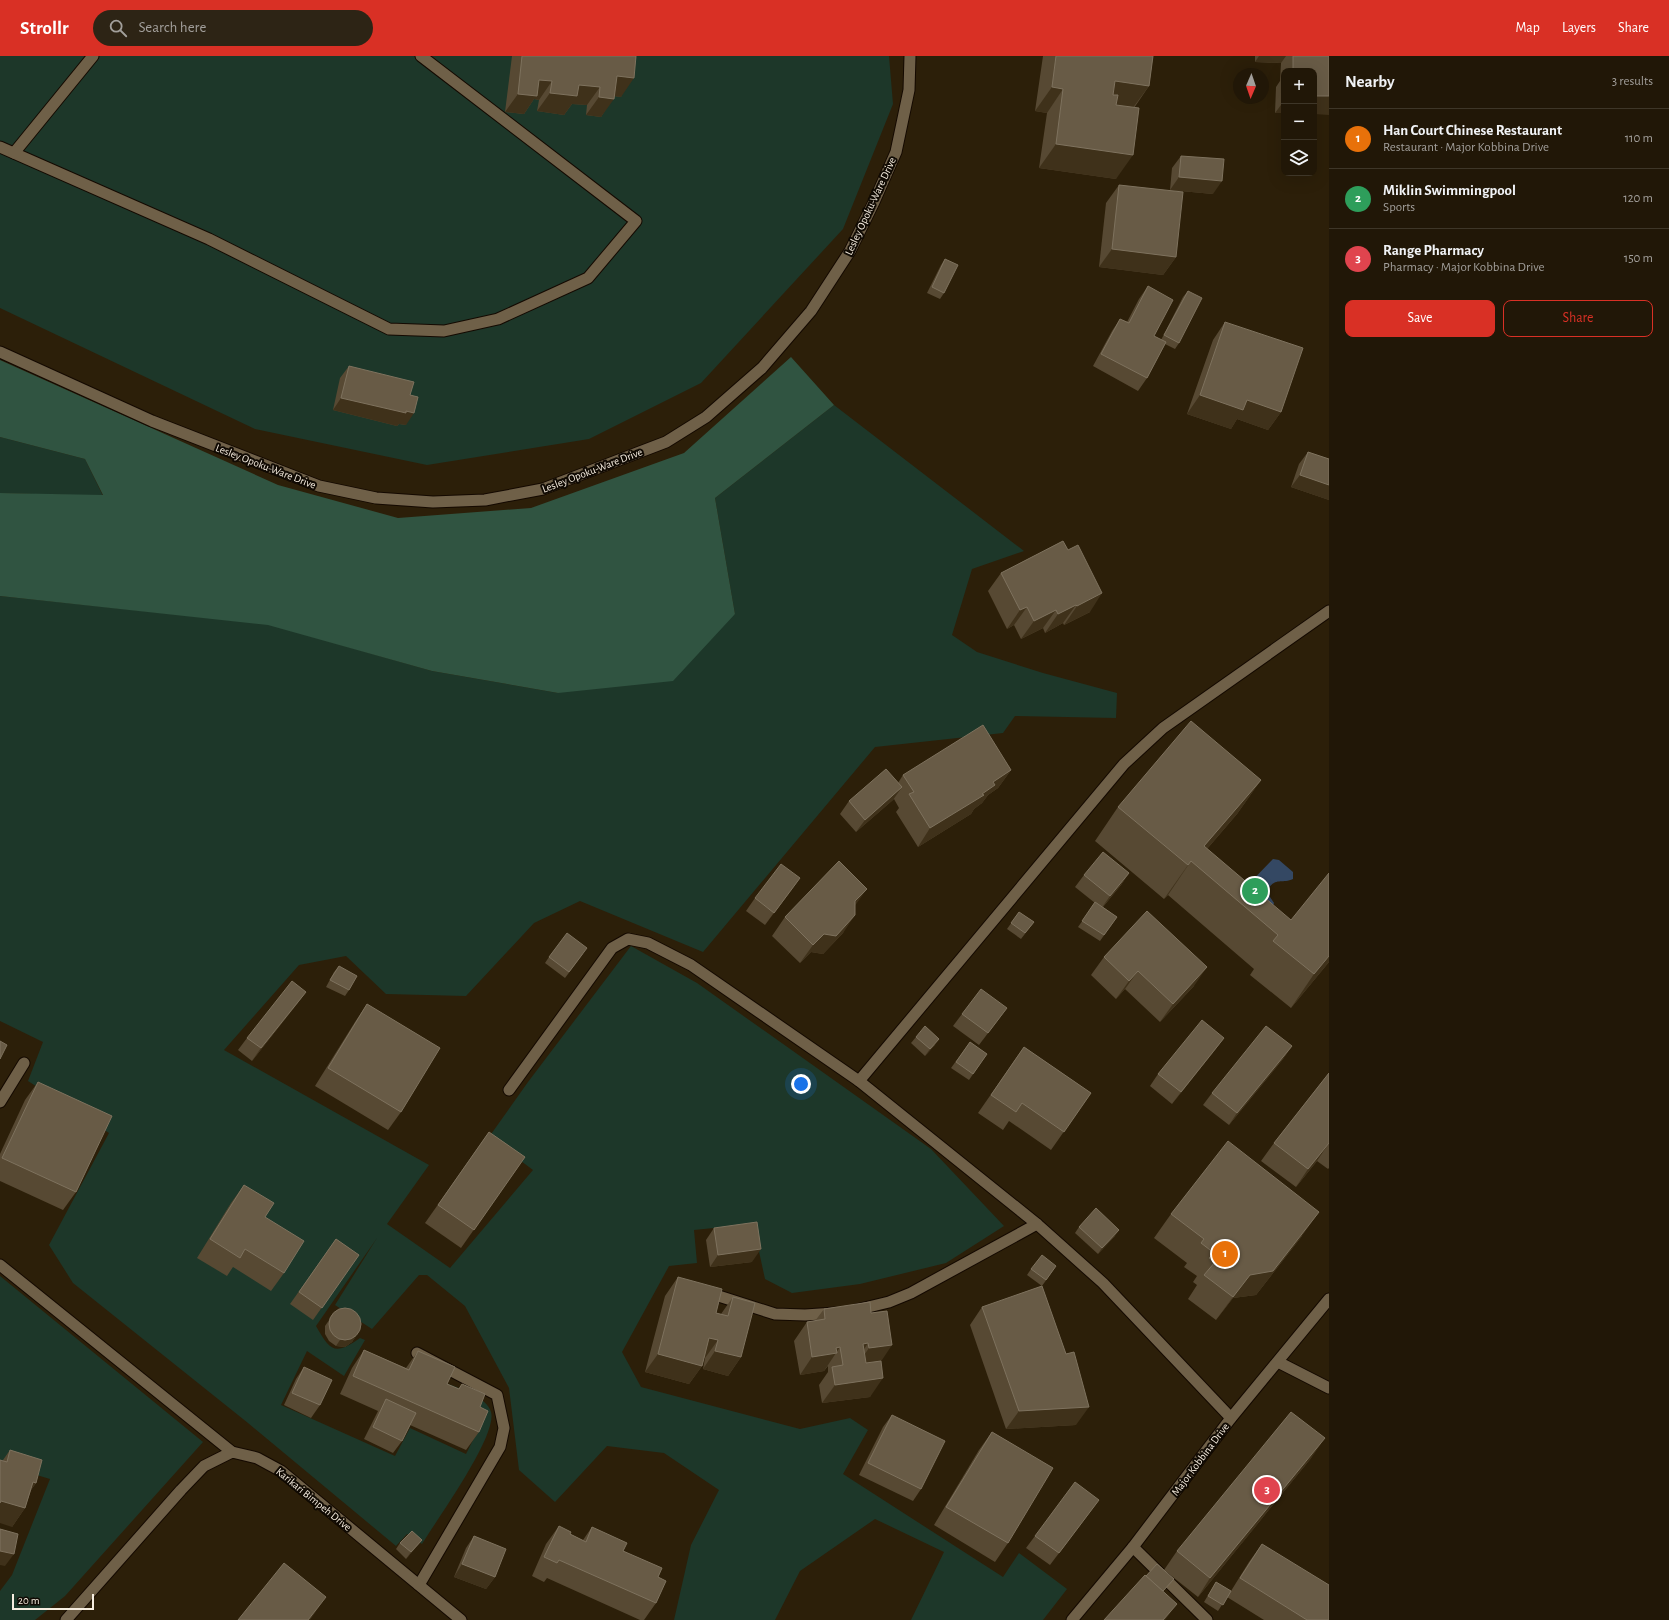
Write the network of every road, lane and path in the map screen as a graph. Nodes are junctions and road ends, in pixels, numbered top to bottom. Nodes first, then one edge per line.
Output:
1 (93, 56) edge
2 (421, 56) edge
3 (910, 56) edge
4 (0, 147) edge
5 (14, 153) junction
6 (0, 352) edge
7 (1329, 612) edge
8 (24, 1063) dead end
9 (859, 1081) junction
10 (509, 1090) dead end
11 (0, 1102) edge
12 (1037, 1224) junction
13 (0, 1265) edge
14 (692, 1288) edge
15 (1329, 1299) edge
16 (417, 1353) edge
17 (1278, 1362) junction
18 (1329, 1388) edge
19 (1231, 1418) junction
20 (232, 1452) junction
21 (1133, 1547) junction
22 (419, 1585) junction
23 (66, 1620) edge
24 (461, 1620) edge
25 (1072, 1620) edge
26 (1207, 1620) edge

1 - 5 street
2 - 5 street
3 - 6 street, Lesley Opoku-Ware Drive
4 - 5 street
7 - 9 street
8 - 11 street
9 - 10 street
9 - 12 street
12 - 14 street
12 - 19 street
13 - 20 street
15 - 17 street, Major Kobbina Drive
16 - 22 street
17 - 18 street
17 - 19 street, Major Kobbina Drive
19 - 21 street, Major Kobbina Drive
20 - 22 street, Karikari Bimpeh Drive
20 - 23 street
21 - 25 street, Major Kobbina Drive
21 - 26 street
22 - 24 street, Karikari Bimpeh Drive

